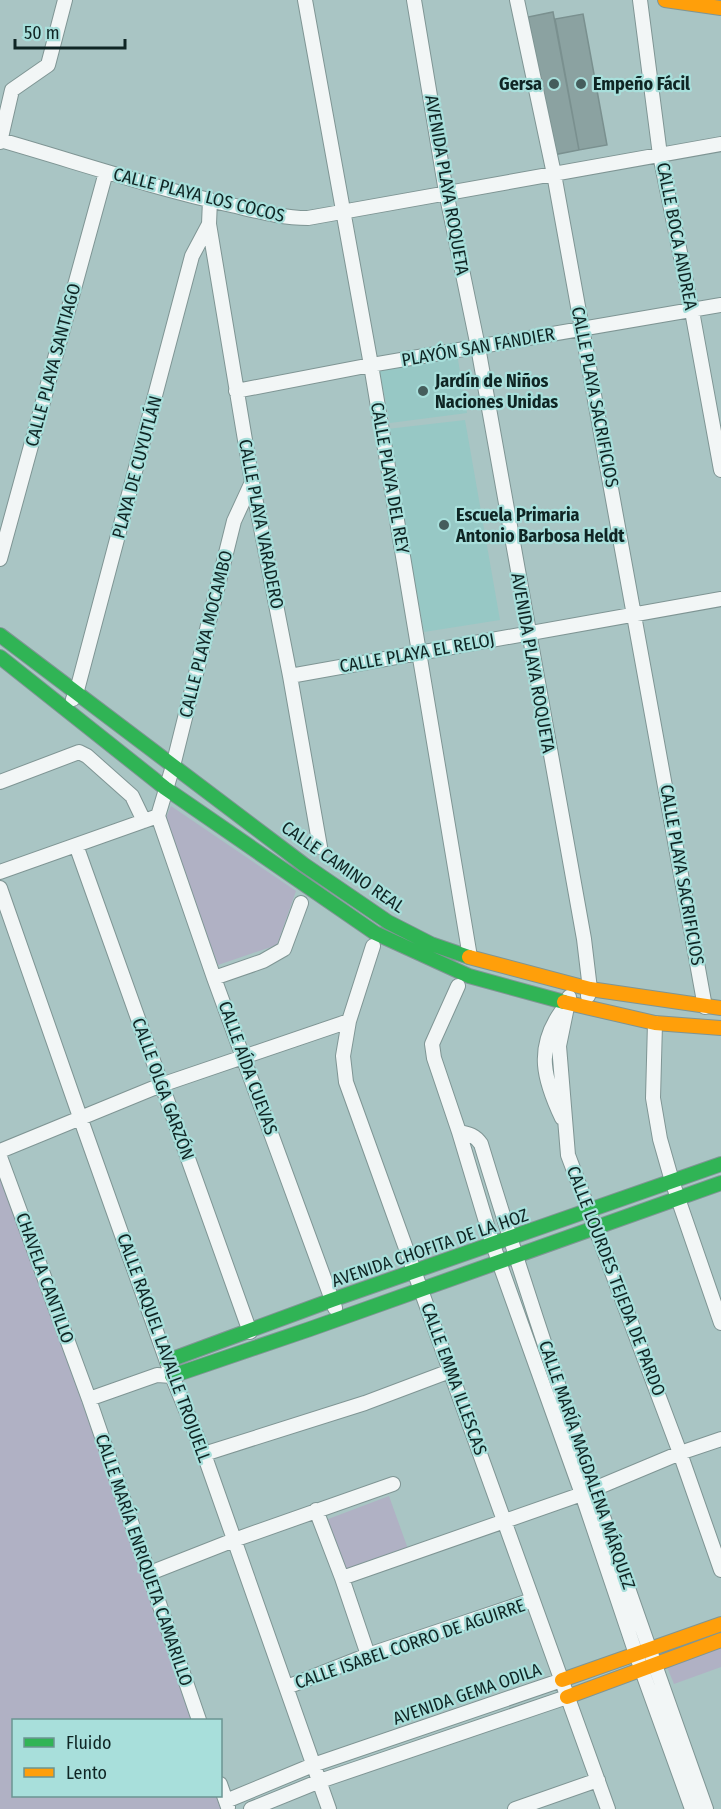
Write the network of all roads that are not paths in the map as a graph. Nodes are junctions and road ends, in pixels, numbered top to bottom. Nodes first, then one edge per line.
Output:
1 (65, 0) edge
2 (305, 0) edge
3 (414, 0) edge
4 (517, 0) edge
5 (640, 0) edge
6 (665, 0) edge
7 (721, 8) edge
8 (0, 141) edge
9 (721, 144) edge
10 (660, 154) junction
11 (106, 172) junction
12 (554, 174) junction
13 (446, 192) junction
14 (210, 200) junction
15 (342, 213) junction
16 (209, 224) junction
17 (721, 305) edge
18 (692, 311) junction
19 (582, 328) junction
20 (477, 347) junction
21 (371, 366) junction
22 (236, 391) junction
23 (721, 470) edge
24 (252, 482) junction
25 (0, 559) edge
26 (721, 599) edge
27 (635, 615) junction
28 (528, 633) junction
29 (0, 635) edge
30 (419, 652) junction
31 (0, 657) edge
32 (290, 676) junction
33 (76, 694) junction
34 (65, 710) junction
35 (173, 766) junction
36 (0, 783) edge
37 (165, 788) junction
38 (159, 816) junction
39 (144, 821) junction
40 (76, 845) junction
41 (320, 847) dead end
42 (0, 872) edge
43 (0, 888) edge
44 (301, 903) dead end
45 (373, 946) dead end
46 (470, 957) junction
47 (214, 978) junction
48 (573, 983) junction
49 (458, 987) dead end
50 (590, 989) junction
51 (567, 1003) junction
52 (585, 1007) junction
53 (705, 1007) junction
54 (721, 1008) edge
55 (349, 1021) junction
56 (655, 1023) junction
57 (721, 1028) edge
58 (244, 1057) junction
59 (161, 1085) junction
60 (80, 1117) junction
61 (459, 1132) junction
62 (0, 1151) edge
63 (0, 1157) edge
64 (721, 1164) edge
65 (672, 1181) junction
66 (721, 1183) edge
67 (678, 1198) junction
68 (588, 1211) junction
69 (596, 1226) junction
70 (510, 1239) junction
71 (493, 1245) junction
72 (516, 1256) junction
73 (500, 1263) junction
74 (414, 1272) junction
75 (422, 1290) junction
76 (332, 1300) junction
77 (340, 1319) junction
78 (721, 1323) edge
79 (250, 1332) junction
80 (167, 1361) junction
81 (450, 1371) junction
82 (157, 1375) junction
83 (172, 1376) junction
84 (89, 1399) junction
85 (721, 1439) edge
86 (680, 1453) junction
87 (204, 1454) junction
88 (393, 1484) dead end
89 (589, 1491) junction
90 (316, 1510) junction
91 (505, 1520) junction
92 (715, 1534) edge
93 (234, 1540) junction
94 (721, 1570) edge
95 (150, 1573) junction
96 (342, 1578) junction
97 (532, 1600) junction
98 (721, 1624) edge
99 (721, 1640) edge
100 (642, 1651) junction
101 (368, 1655) junction
102 (648, 1667) junction
103 (562, 1680) junction
104 (287, 1687) junction
105 (567, 1697) junction
106 (199, 1719) edge
107 (439, 1722) junction
108 (446, 1738) junction
109 (313, 1765) junction
110 (598, 1780) junction
111 (320, 1781) junction
112 (222, 1790) edge
113 (227, 1805) edge
114 (251, 1809) edge
115 (329, 1809) edge
116 (515, 1809) edge
117 (609, 1809) edge
118 (692, 1809) edge
119 (706, 1809) edge

1 - 8 street
2 - 15 street, CALLE PLAYA DEL REY
3 - 13 street, AVENIDA PLAYA ROQUETA
4 - 12 street, CALLE PLAYA SACRIFICIOS
5 - 10 street, CALLE BOCA ANDREA
6 - 7 street
8 - 11 street, CALLE PLAYA LOS COCOS
9 - 10 street, CALLE PLAYA LOS COCOS
10 - 12 street, CALLE PLAYA LOS COCOS
10 - 18 street, CALLE BOCA ANDREA
11 - 14 street, CALLE PLAYA LOS COCOS
11 - 25 street, CALLE PLAYA SANTIAGO
12 - 13 street, CALLE PLAYA LOS COCOS
12 - 19 street, CALLE PLAYA SACRIFICIOS
13 - 15 street, CALLE PLAYA LOS COCOS
13 - 20 street, AVENIDA PLAYA ROQUETA
14 - 15 street, CALLE PLAYA LOS COCOS
14 - 16 street, CALLE PLAYA VARADERO
15 - 21 street, CALLE PLAYA DEL REY
16 - 22 street, CALLE PLAYA VARADERO
16 - 33 street, PLAYA DE CUYUTLÁN
17 - 18 street, PLAYÓN SAN FANDIER
18 - 19 street, PLAYÓN SAN FANDIER
18 - 23 street, CALLE BOCA ANDREA
19 - 20 street, PLAYÓN SAN FANDIER
19 - 27 street, CALLE PLAYA SACRIFICIOS
20 - 21 street, PLAYÓN SAN FANDIER
20 - 28 street, AVENIDA PLAYA ROQUETA
21 - 22 street, PLAYÓN SAN FANDIER
21 - 30 street, CALLE PLAYA DEL REY
22 - 24 street, CALLE PLAYA VARADERO
24 - 32 street, CALLE PLAYA VARADERO
24 - 35 street, CALLE PLAYA MOCAMBO
26 - 27 street, CALLE PLAYA EL RELOJ
27 - 28 street, CALLE PLAYA EL RELOJ
27 - 53 street, CALLE PLAYA SACRIFICIOS
28 - 30 street, CALLE PLAYA EL RELOJ
28 - 50 street, AVENIDA PLAYA ROQUETA
29 - 33 street, CALLE CAMINO REAL
30 - 32 street, CALLE PLAYA EL RELOJ
30 - 46 street, CALLE PLAYA DEL REY
31 - 34 street, CALLE CAMINO REAL
32 - 41 street, CALLE PLAYA VARADERO
33 - 34 street, PLAYA DE CUYUTLÁN
33 - 35 street, CALLE CAMINO REAL
34 - 37 street, CALLE CAMINO REAL
35 - 37 street, CALLE PLAYA MOCAMBO
35 - 46 street, CALLE CAMINO REAL
36 - 39 street
37 - 38 street, CALLE PLAYA MOCAMBO
37 - 51 street, CALLE CAMINO REAL
38 - 39 street
38 - 47 street, CALLE AÍDA CUEVAS
39 - 40 street
40 - 42 street
40 - 59 street, CALLE OLGA GARZÓN
43 - 60 street, CALLE RAQUEL LAVALLE TROJUELL
44 - 47 street
45 - 55 street, CALLE EMMA ILLESCAS
46 - 48 street, CALLE CAMINO REAL
47 - 58 street, CALLE AÍDA CUEVAS
48 - 50 street, CALLE CAMINO REAL
48 - 51 street, CALLE LOURDES TEJEDA DE PARDO
49 - 61 street, CALLE MARÍA MAGDALENA MÁRQUEZ
50 - 52 street, AVENIDA PLAYA ROQUETA
50 - 53 street, CALLE CAMINO REAL
51 - 52 street, CALLE CAMINO REAL
51 - 68 street, CALLE LOURDES TEJEDA DE PARDO
52 - 56 street, CALLE CAMINO REAL
53 - 54 street, CALLE CAMINO REAL
55 - 58 street
55 - 74 street, CALLE EMMA ILLESCAS
56 - 57 street, CALLE CAMINO REAL
56 - 65 street
58 - 59 street
58 - 76 street, CALLE AÍDA CUEVAS
59 - 60 street
59 - 79 street, CALLE OLGA GARZÓN
60 - 62 street
60 - 80 street, CALLE RAQUEL LAVALLE TROJUELL
61 - 70 street, CALLE MARÍA MAGDALENA MÁRQUEZ
61 - 71 street, CALLE MARÍA MAGDALENA MÁRQUEZ
63 - 84 street, CHAVELA CANTILLO
64 - 65 street, AVENIDA CHOFITA DE LA HOZ
65 - 67 street
65 - 68 street, AVENIDA CHOFITA DE LA HOZ
66 - 67 street, AVENIDA CHOFITA DE LA HOZ
67 - 69 street, AVENIDA CHOFITA DE LA HOZ
67 - 78 street
68 - 69 street, CALLE LOURDES TEJEDA DE PARDO
68 - 70 street, AVENIDA CHOFITA DE LA HOZ
69 - 72 street, AVENIDA CHOFITA DE LA HOZ
69 - 86 street, CALLE LOURDES TEJEDA DE PARDO
70 - 71 street, AVENIDA CHOFITA DE LA HOZ
70 - 72 street, CALLE MARÍA MAGDALENA MÁRQUEZ
71 - 73 street, CALLE MARÍA MAGDALENA MÁRQUEZ
71 - 74 street, AVENIDA CHOFITA DE LA HOZ
72 - 73 street, AVENIDA CHOFITA DE LA HOZ
72 - 89 street, CALLE MARÍA MAGDALENA MÁRQUEZ
73 - 75 street, AVENIDA CHOFITA DE LA HOZ
73 - 89 street, CALLE MARÍA MAGDALENA MÁRQUEZ
74 - 75 street, CALLE EMMA ILLESCAS
74 - 76 street, AVENIDA CHOFITA DE LA HOZ
75 - 77 street, AVENIDA CHOFITA DE LA HOZ
75 - 81 street, CALLE EMMA ILLESCAS
76 - 77 street, CALLE AÍDA CUEVAS
76 - 79 street, AVENIDA CHOFITA DE LA HOZ
77 - 83 street, AVENIDA CHOFITA DE LA HOZ
79 - 80 street, AVENIDA CHOFITA DE LA HOZ
80 - 82 street
80 - 83 street, CALLE RAQUEL LAVALLE TROJUELL
81 - 87 street
81 - 91 street, CALLE EMMA ILLESCAS
82 - 83 street, AVENIDA CHOFITA DE LA HOZ
82 - 84 street, AVENIDA CHOFITA DE LA HOZ
83 - 87 street, CALLE RAQUEL LAVALLE TROJUELL
84 - 95 street, CALLE MARÍA ENRIQUETA CAMARILLO
85 - 86 street
86 - 89 street
86 - 92 street, CALLE LOURDES TEJEDA DE PARDO
87 - 93 street, CALLE RAQUEL LAVALLE TROJUELL
88 - 90 street
89 - 91 street
89 - 100 street, CALLE MARÍA MAGDALENA MÁRQUEZ
90 - 93 street
90 - 96 street
91 - 96 street
91 - 97 street, CALLE EMMA ILLESCAS
92 - 94 street, CALLE LOURDES TEJEDA DE PARDO
93 - 95 street
93 - 104 street, CALLE RAQUEL LAVALLE TROJUELL
95 - 106 street, CALLE MARÍA ENRIQUETA CAMARILLO
96 - 101 street
97 - 101 street, CALLE ISABEL CORRO DE AGUIRRE
97 - 103 street, CALLE EMMA ILLESCAS
98 - 100 street, AVENIDA GEMA ODILA
99 - 102 street, AVENIDA GEMA ODILA
100 - 102 street, CALLE MARÍA MAGDALENA MÁRQUEZ
100 - 103 street, AVENIDA GEMA ODILA
101 - 104 street, CALLE ISABEL CORRO DE AGUIRRE
102 - 105 street, AVENIDA GEMA ODILA
102 - 118 street, CALLE MARÍA MAGDALENA MÁRQUEZ
102 - 119 street, CALLE MARÍA MAGDALENA MÁRQUEZ
103 - 105 street, CALLE EMMA ILLESCAS
103 - 107 street, AVENIDA GEMA ODILA
104 - 109 street, CALLE RAQUEL LAVALLE TROJUELL
105 - 108 street, AVENIDA GEMA ODILA
105 - 110 street, CALLE EMMA ILLESCAS
107 - 108 street
107 - 109 street, AVENIDA GEMA ODILA
108 - 111 street, AVENIDA GEMA ODILA
109 - 111 street, CALLE RAQUEL LAVALLE TROJUELL
109 - 113 street, AVENIDA GEMA ODILA
110 - 116 street
110 - 117 street, CALLE EMMA ILLESCAS
111 - 114 street, AVENIDA GEMA ODILA
111 - 115 street, CALLE RAQUEL LAVALLE TROJUELL
112 - 113 street

